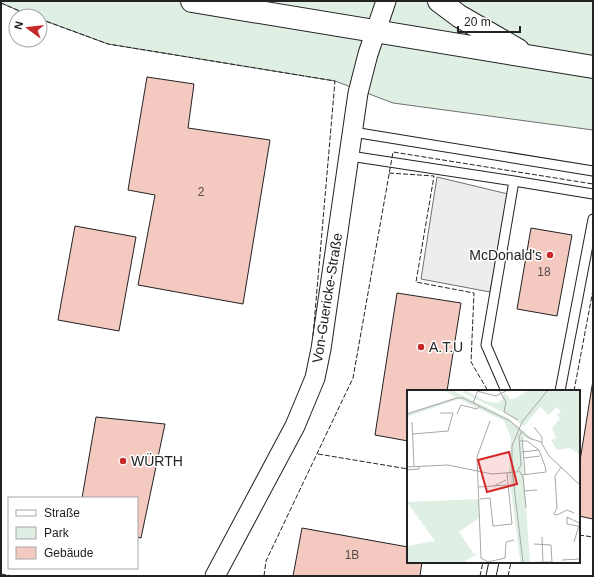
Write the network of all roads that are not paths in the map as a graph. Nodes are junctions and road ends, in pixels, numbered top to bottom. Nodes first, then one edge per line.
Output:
1 (192, 1) edge
2 (386, 1) edge
3 (439, 1) edge
4 (376, 31) junction
5 (531, 57) junction
6 (593, 67) edge
7 (353, 132) junction
8 (350, 156) junction
9 (593, 171) edge
10 (514, 181) junction
11 (593, 194) edge
12 (593, 219) edge
13 (506, 390) edge
14 (560, 390) edge
15 (494, 563) edge
16 (215, 576) edge
17 (491, 576) edge

1 - 4 main road
2 - 4 street, Von-Guericke-Straße
3 - 5 main road
4 - 5 main road
4 - 7 street, Von-Guericke-Straße
5 - 6 main road
7 - 8 street, Von-Guericke-Straße
7 - 9 lane
8 - 10 lane
8 - 16 street, Von-Guericke-Straße
10 - 11 lane
10 - 13 lane
12 - 14 lane
15 - 17 lane

